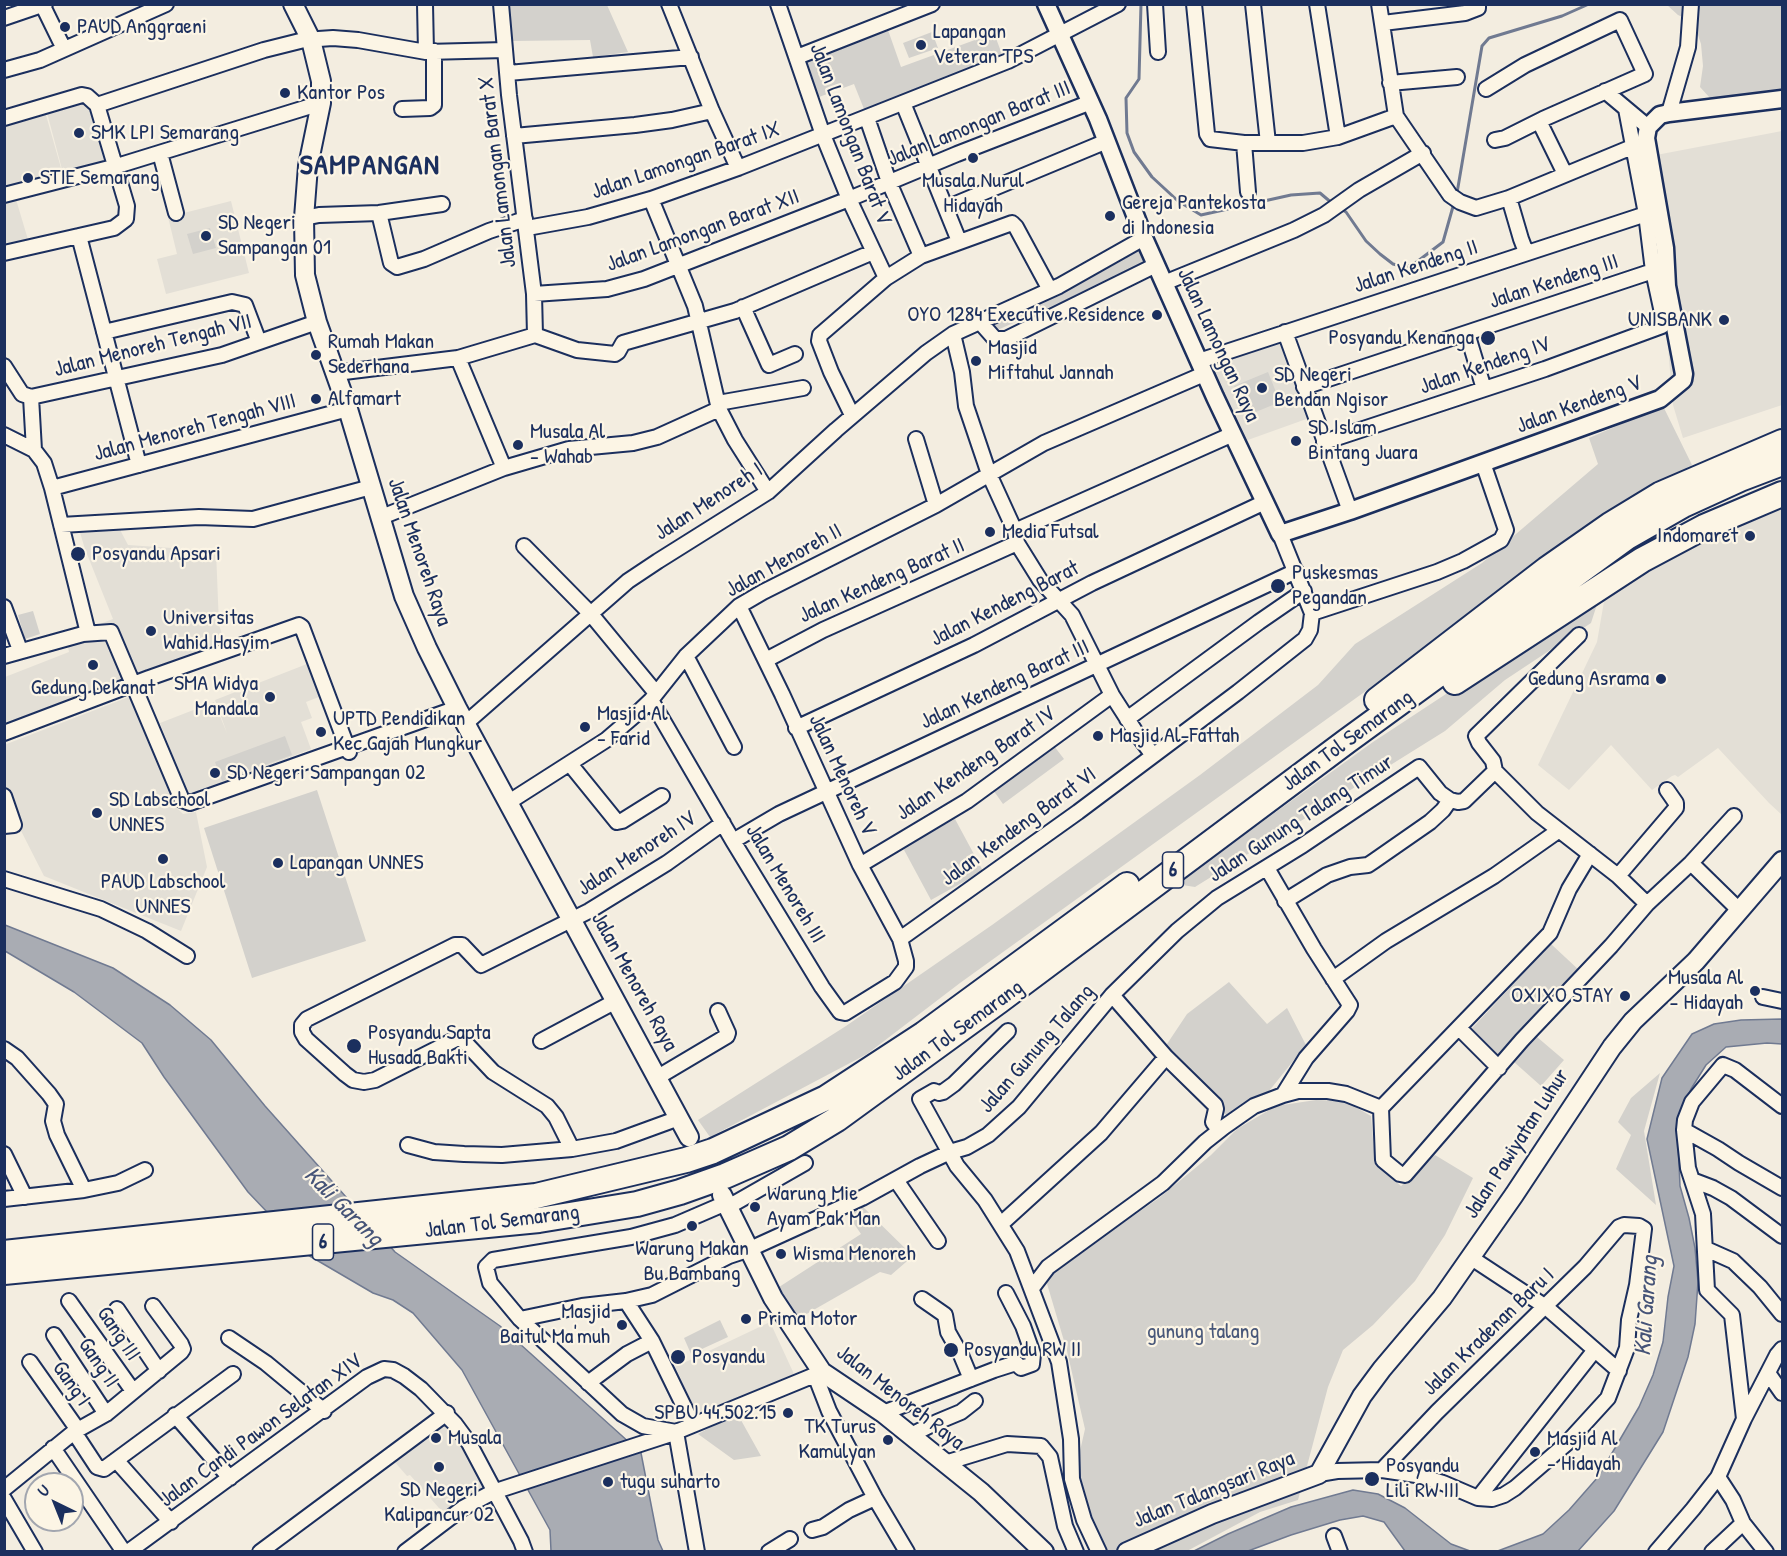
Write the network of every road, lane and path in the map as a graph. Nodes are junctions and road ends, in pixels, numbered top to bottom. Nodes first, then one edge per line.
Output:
1 (166, 4) edge
2 (293, 4) edge
3 (425, 4) edge
4 (501, 4) edge
5 (669, 4) edge
6 (778, 4) edge
7 (932, 4) edge
8 (1046, 4) edge
9 (1118, 4) edge
10 (1155, 4) edge
11 (1194, 4) edge
12 (1253, 4) edge
13 (1317, 4) edge
14 (1379, 4) edge
15 (1691, 4) edge
16 (43, 5) edge
17 (1478, 6) edge
18 (4, 18) edge
19 (1383, 23) junction
20 (1061, 35) junction
21 (311, 40) junction
22 (64, 49) junction
23 (505, 50) junction
24 (430, 51) junction
25 (1158, 52) dead end
26 (691, 57) junction
27 (797, 57) junction
28 (4, 70) edge
29 (508, 73) junction
30 (1457, 77) dead end
31 (1390, 83) junction
32 (1486, 89) dead end
33 (1605, 91) junction
34 (1782, 99) edge
35 (1091, 102) junction
36 (321, 103) junction
37 (903, 103) junction
38 (97, 105) junction
39 (402, 109) dead end
40 (1626, 109) junction
41 (712, 111) junction
42 (1669, 113) junction
43 (1396, 116) junction
44 (4, 118) edge
45 (867, 118) junction
46 (1539, 121) junction
47 (1648, 127) junction
48 (823, 135) junction
49 (514, 136) junction
50 (1338, 137) junction
51 (1495, 140) dead end
52 (1107, 141) junction
53 (1244, 143) junction
54 (1268, 143) junction
55 (1632, 147) junction
56 (160, 153) junction
57 (1423, 153) junction
58 (117, 166) junction
59 (928, 166) junction
60 (738, 168) junction
61 (1565, 174) junction
62 (889, 182) junction
63 (1248, 192) dead end
64 (4, 195) edge
65 (1509, 198) junction
66 (651, 199) junction
67 (849, 200) junction
68 (442, 204) dead end
69 (946, 208) junction
70 (176, 213) dead end
71 (379, 213) junction
72 (1646, 214) junction
73 (304, 218) junction
74 (526, 223) junction
75 (79, 236) junction
76 (1144, 238) junction
77 (959, 241) junction
78 (873, 252) junction
79 (1526, 252) junction
80 (4, 253) edge
81 (921, 256) junction
82 (1156, 265) junction
83 (678, 266) junction
84 (1653, 271) junction
85 (886, 278) junction
86 (1164, 283) junction
87 (1055, 288) junction
88 (534, 294) junction
89 (743, 307) junction
90 (1069, 309) junction
91 (698, 321) junction
92 (317, 322) junction
93 (980, 322) junction
94 (104, 332) junction
95 (1284, 332) junction
96 (1467, 333) junction
97 (953, 334) junction
98 (536, 335) junction
99 (259, 342) junction
100 (795, 354) dead end
101 (458, 358) junction
102 (4, 366) edge
103 (1202, 367) junction
104 (336, 373) junction
105 (116, 377) junction
106 (1305, 387) junction
107 (803, 388) dead end
108 (1484, 389) junction
109 (31, 397) junction
110 (718, 406) junction
111 (348, 409) junction
112 (852, 415) junction
113 (1233, 434) junction
114 (4, 435) edge
115 (916, 439) dead end
116 (1324, 442) junction
117 (1782, 442) edge
118 (34, 450) junction
119 (1483, 463) junction
120 (1782, 463) edge
121 (139, 465) junction
122 (504, 468) junction
123 (989, 474) junction
124 (371, 487) junction
125 (52, 488) junction
126 (768, 492) junction
127 (1782, 494) edge
128 (1265, 502) junction
129 (936, 505) junction
130 (1350, 511) junction
131 (379, 518) junction
132 (62, 525) junction
133 (1280, 534) junction
134 (1016, 537) junction
135 (524, 546) dead end
136 (1296, 571) junction
137 (1305, 591) junction
138 (1060, 601) junction
139 (739, 606) junction
140 (4, 607) edge
141 (590, 613) junction
142 (1312, 613) junction
143 (88, 633) junction
144 (1578, 635) dead end
145 (20, 650) junction
146 (4, 656) edge
147 (687, 656) junction
148 (766, 660) junction
149 (1097, 666) junction
150 (134, 684) junction
151 (1112, 695) junction
152 (653, 696) junction
153 (461, 716) junction
154 (1127, 719) junction
155 (796, 728) junction
156 (4, 733) edge
157 (734, 747) dead end
158 (348, 749) junction
159 (1152, 754) junction
160 (570, 764) junction
161 (1495, 771) junction
162 (1667, 790) dead end
163 (826, 791) junction
164 (4, 796) edge
165 (662, 796) dead end
166 (1269, 799) junction
167 (1450, 800) junction
168 (509, 801) junction
169 (1734, 816) dead end
170 (723, 823) junction
171 (4, 826) edge
172 (1558, 831) junction
173 (733, 841) junction
174 (1590, 854) junction
175 (1782, 861) edge
176 (1691, 863) junction
177 (860, 865) junction
178 (1267, 868) junction
179 (1618, 876) junction
180 (4, 879) edge
181 (1285, 901) junction
182 (1647, 904) junction
183 (1740, 911) junction
184 (572, 919) junction
185 (1177, 931) joint
186 (900, 939) junction
187 (187, 956) dead end
188 (906, 961) joint
189 (1333, 979) junction
190 (1112, 995) junction
191 (1763, 996) dead end
192 (616, 1001) junction
193 (1782, 1001) edge
194 (718, 1011) dead end
195 (1459, 1028) junction
196 (1008, 1031) dead end
197 (541, 1041) dead end
198 (4, 1049) edge
199 (1166, 1057) junction
200 (1499, 1068) junction
201 (658, 1077) junction
202 (1283, 1095) junction
203 (1782, 1106) edge
204 (1381, 1108) junction
205 (679, 1118) junction
206 (1219, 1130) junction
207 (1684, 1130) junction
208 (689, 1137) dead end
209 (408, 1145) dead end
210 (572, 1149) junction
211 (950, 1152) junction
212 (4, 1154) edge
213 (806, 1163) dead end
214 (145, 1170) dead end
215 (896, 1180) junction
216 (1692, 1180) junction
217 (1782, 1188) edge
218 (84, 1190) junction
219 (25, 1197) junction
220 (4, 1199) edge
221 (725, 1202) junction
222 (1001, 1224) junction
223 (1782, 1236) edge
224 (939, 1241) dead end
225 (750, 1249) junction
226 (1706, 1249) junction
227 (104, 1252) junction
228 (4, 1253) edge
229 (1470, 1257) junction
230 (4, 1272) edge
231 (1032, 1288) junction
232 (1006, 1293) dead end
233 (922, 1299) dead end
234 (69, 1300) dead end
235 (626, 1301) junction
236 (153, 1306) dead end
237 (1546, 1307) junction
238 (117, 1309) dead end
239 (1782, 1314) edge
240 (520, 1319) junction
241 (54, 1335) dead end
242 (229, 1338) dead end
243 (652, 1341) junction
244 (1782, 1349) edge
245 (1594, 1351) junction
246 (30, 1362) dead end
247 (159, 1371) junction
248 (1619, 1371) junction
249 (1768, 1373) junction
250 (233, 1374) dead end
251 (818, 1374) junction
252 (971, 1379) junction
253 (588, 1383) junction
254 (132, 1391) junction
255 (1782, 1394) edge
256 (975, 1401) dead end
257 (324, 1411) junction
258 (447, 1413) junction
259 (882, 1413) junction
260 (106, 1414) junction
261 (175, 1415) junction
262 (1744, 1419) junction
263 (693, 1425) junction
264 (76, 1431) junction
265 (676, 1432) junction
266 (911, 1435) junction
267 (53, 1448) junction
268 (116, 1460) junction
269 (945, 1463) junction
270 (1382, 1470) junction
271 (1319, 1474) junction
272 (1718, 1477) junction
273 (230, 1478) junction
274 (4, 1489) edge
275 (496, 1491) junction
276 (874, 1498) junction
277 (1478, 1498) junction
278 (4, 1499) edge
279 (171, 1522) junction
280 (1743, 1523) junction
281 (812, 1530) dead end
282 (1334, 1536) dead end
283 (790, 1539) dead end
284 (30, 1549) edge
285 (126, 1551) edge
286 (260, 1551) edge
287 (405, 1551) edge
288 (525, 1551) edge
289 (697, 1551) edge
290 (769, 1551) edge
291 (907, 1551) edge
292 (1044, 1551) edge
293 (1076, 1551) edge
294 (1099, 1551) edge
295 (1127, 1551) edge
296 (1341, 1551) edge
297 (1656, 1551) edge
298 (1712, 1551) edge
299 (1766, 1551) edge

1 - 22 street
2 - 21 main road, Jalan Menoreh Raya
3 - 24 street
4 - 23 street, Jalan Lamongan Barat X
5 - 26 street
6 - 27 street, Jalan Lamongan Barat V
7 - 27 street
8 - 20 street, Jalan Lamongan Raya
9 - 20 street, Jalan Lamongan Barat IX
10 - 25 street
11 - 53 street
12 - 54 street
13 - 50 street
14 - 19 street
15 - 42 street
16 - 18 street
16 - 22 street
17 - 19 street
19 - 31 street
20 - 35 street, Jalan Lamongan Raya
20 - 37 street, Jalan Lamongan Barat IX
21 - 24 street
21 - 36 main road, Jalan Menoreh Raya
21 - 38 street
22 - 28 street
23 - 24 street
23 - 29 street, Jalan Lamongan Barat X
24 - 39 street
26 - 29 street
26 - 41 street
27 - 48 street, Jalan Lamongan Barat V
29 - 49 street, Jalan Lamongan Barat X
30 - 31 street
31 - 43 street
32 - 33 street
33 - 40 street
33 - 46 street
34 - 42 street
35 - 52 street, Jalan Lamongan Raya
35 - 59 street, Jalan Lamongan Barat III
36 - 56 street
36 - 73 main road, Jalan Menoreh Raya
37 - 45 street, Jalan Lamongan Barat IX
37 - 59 street
38 - 44 street
38 - 58 street
40 - 47 street
40 - 55 street
41 - 49 street
41 - 60 street
42 - 47 street
43 - 50 street
43 - 57 street
45 - 48 street, Jalan Lamongan Barat IX
45 - 62 street
46 - 51 street
46 - 61 street
47 - 119 street, Jalan Kendeng V
48 - 60 street, Jalan Lamongan Barat IX
48 - 67 street, Jalan Lamongan Barat V
49 - 74 street, Jalan Lamongan Barat X
50 - 54 street
52 - 69 street
52 - 76 street, Jalan Lamongan Raya
53 - 54 street
53 - 63 street
55 - 61 street
55 - 72 street
56 - 58 street
56 - 70 street
57 - 65 street
57 - 86 street
58 - 64 street
58 - 75 street
59 - 62 street, Jalan Lamongan Barat III
59 - 69 street
60 - 66 street, Jalan Lamongan Barat IX
61 - 65 street
62 - 67 street, Jalan Lamongan Barat III
62 - 81 street
65 - 79 street
66 - 74 street, Jalan Lamongan Barat IX
66 - 83 street
67 - 78 street, Jalan Lamongan Barat V
67 - 83 street, Jalan Lamongan Barat XII
68 - 71 street
69 - 77 street
71 - 73 street
71 - 74 street, Jalan Lamongan Barat IX
72 - 79 street, Jalan Kendeng II
72 - 84 street
73 - 92 main road, Jalan Menoreh Raya
74 - 88 street, Jalan Lamongan Barat X
75 - 80 street
75 - 94 street
76 - 82 street, Jalan Lamongan Raya
76 - 87 street, Jalan Menoreh I
77 - 81 street
77 - 87 street
78 - 85 street, Jalan Lamongan Barat V
78 - 89 street
79 - 95 street, Jalan Kendeng II
81 - 85 street
82 - 86 street, Jalan Lamongan Raya
82 - 90 street
83 - 88 street, Jalan Lamongan Barat XII
83 - 91 street
84 - 96 street, Jalan Kendeng III
84 - 108 street, Jalan Kendeng IV
85 - 112 street
86 - 103 street, Jalan Lamongan Raya
87 - 90 street
87 - 93 street, Jalan Menoreh I
88 - 98 street, Jalan Lamongan Barat X
89 - 91 street
89 - 100 street
90 - 93 street
91 - 98 street
91 - 110 street
92 - 99 street, Jalan Menoreh Tengah VII
92 - 104 main road, Jalan Menoreh Raya
93 - 97 street, Jalan Menoreh I
94 - 99 street
94 - 105 street
95 - 103 street, Jalan Kendeng II
95 - 106 street
96 - 106 street, Jalan Kendeng III
96 - 108 street, Jalan Kendeng III
97 - 112 street, Jalan Menoreh I
97 - 123 street
98 - 101 street
99 - 105 street, Jalan Menoreh Tengah VII
101 - 104 street
101 - 122 street
102 - 109 street
103 - 113 street, Jalan Lamongan Raya
103 - 123 street, Jalan Kendeng II
104 - 111 main road, Jalan Menoreh Raya
105 - 109 street, Jalan Menoreh Tengah VII
105 - 121 street
106 - 116 street
107 - 110 street
108 - 116 street, Jalan Kendeng IV
109 - 118 street
110 - 122 street
110 - 126 street
111 - 121 street, Jalan Menoreh Tengah VIII
111 - 124 main road, Jalan Menoreh Raya
112 - 126 street, Jalan Menoreh I
113 - 128 street, Jalan Lamongan Raya
113 - 134 street, Jalan Kendeng Barat II
114 - 118 street
115 - 129 street
116 - 130 street
117 - 227 highway, Jalan Tol Semarang / 6
118 - 125 street
119 - 130 street, Jalan Kendeng V
119 - 142 street
120 - 166 highway, Jalan Tol Semarang / 6
121 - 125 street, Jalan Menoreh Tengah VIII
122 - 131 street
123 - 129 street, Jalan Menoreh II
123 - 134 street
124 - 131 main road, Jalan Menoreh Raya
124 - 132 street
125 - 132 street
126 - 141 street, Jalan Menoreh I
127 - 166 highway
128 - 133 street, Jalan Lamongan Raya
128 - 138 street, Jalan Kendeng Barat
129 - 139 street, Jalan Menoreh II
130 - 133 street, Jalan Kendeng V
131 - 153 main road, Jalan Menoreh Raya
132 - 143 street
133 - 136 street, Jalan Lamongan Raya
134 - 138 street
134 - 148 street, Jalan Kendeng Barat II
135 - 141 street, Jalan Menoreh III
136 - 137 street, Jalan Lamongan Raya
136 - 149 street, Jalan Kendeng Barat III
137 - 142 street, Jalan Lamongan Raya
137 - 154 street
138 - 149 street
138 - 155 street, Jalan Kendeng Barat
139 - 147 street, Jalan Menoreh II
139 - 148 street, Jalan Menoreh V
140 - 145 street
141 - 152 street, Jalan Menoreh III
141 - 153 street, Jalan Menoreh I
142 - 159 street, Jalan Kendeng Barat VI
143 - 145 street
143 - 150 street
144 - 161 street
145 - 146 street
147 - 152 street, Jalan Menoreh II
147 - 157 street
148 - 155 street, Jalan Menoreh V
149 - 151 street
149 - 163 street, Jalan Kendeng Barat III
150 - 156 street
150 - 158 street
150 - 158 street
151 - 154 street
151 - 177 street, Jalan Kendeng Barat IV
152 - 160 street, Jalan Menoreh II
152 - 170 street, Jalan Menoreh III
153 - 158 street
153 - 168 main road, Jalan Menoreh Raya
154 - 159 street
155 - 163 street, Jalan Menoreh V
159 - 186 street, Jalan Kendeng Barat VI
160 - 165 street
160 - 168 street, Jalan Menoreh II
161 - 167 street
161 - 172 street
162 - 179 street
163 - 173 street, Jalan Kendeng Barat III
163 - 177 street, Jalan Menoreh V
164 - 171 street
166 - 227 highway, Jalan Tol Semarang / 6
167 - 178 street, Jalan Gunung Talang Timur
167 - 181 street
168 - 184 main road, Jalan Menoreh Raya
169 - 176 street
170 - 173 street, Jalan Menoreh III
170 - 184 street, Jalan Menoreh IV
172 - 174 street
172 - 189 street
173 - 188 street, Jalan Menoreh III
174 - 179 street
174 - 195 street
175 - 183 main road, Jalan Pawiyatan Luhur
176 - 182 street
176 - 183 street
177 - 186 street, Jalan Menoreh V
178 - 181 street
178 - 185 street, Jalan Gunung Talang Timur
179 - 182 street
180 - 187 street
181 - 189 street
182 - 200 street
183 - 229 main road, Jalan Pawiyatan Luhur
184 - 192 main road, Jalan Menoreh Raya
184 - 210 street, Jalan Menoreh IV
185 - 190 street, Jalan Gunung Talang
186 - 188 street, Jalan Menoreh V
189 - 202 street
190 - 199 street
190 - 211 street, Jalan Gunung Talang
191 - 193 street
192 - 197 street
192 - 201 main road, Jalan Menoreh Raya
194 - 201 street
195 - 200 street
195 - 204 street
196 - 211 street
198 - 218 street
199 - 206 street
199 - 222 street
200 - 204 street
201 - 205 main road, Jalan Menoreh Raya
202 - 204 street
202 - 206 street
203 - 207 street
205 - 208 main road, Jalan Menoreh Raya
205 - 210 street
206 - 231 street
207 - 216 street
207 - 217 street
209 - 210 street
211 - 215 street, Jalan Gunung Talang
211 - 222 street
212 - 219 street
213 - 221 street
214 - 218 street
215 - 224 street
215 - 225 street, Jalan Gunung Talang
216 - 223 street
216 - 226 street
218 - 219 street
219 - 220 street
221 - 225 main road, Jalan Menoreh Raya
221 - 240 street
222 - 231 street
225 - 235 street, Jalan Gunung Talang
225 - 251 main road, Jalan Menoreh Raya
226 - 239 street
226 - 262 street
227 - 228 highway, Jalan Tol Semarang / 6
227 - 230 highway, Jalan Tol Semarang / 6
229 - 237 street
229 - 271 main road, Jalan Pawiyatan Luhur
231 - 294 street
232 - 252 street
233 - 252 street
234 - 254 street, Gang III
235 - 240 street, Jalan Gunung Talang
235 - 243 street
236 - 247 street
237 - 245 street
237 - 248 street, Jalan Kradenan Baru I
237 - 270 street, Jalan Kradenan Baru I
238 - 247 street
240 - 253 street
241 - 260 street, Gang II
242 - 257 street
243 - 253 street
243 - 263 street
244 - 249 street
245 - 248 street
245 - 277 street
246 - 264 street, Gang I
247 - 254 street
248 - 277 street
249 - 255 street
249 - 262 street
250 - 261 street
251 - 259 main road, Jalan Menoreh Raya
251 - 263 street
251 - 276 street
252 - 259 street
253 - 265 street
254 - 260 street
256 - 266 street
257 - 258 street, Jalan Candi Pawon Selatan XIV
257 - 273 street, Jalan Candi Pawon Selatan XIV
258 - 275 street
258 - 286 street
259 - 266 main road, Jalan Menoreh Raya
260 - 264 street
261 - 268 street
261 - 273 street
262 - 272 street
263 - 265 street
264 - 267 street
264 - 268 street, Gang I
265 - 275 street
265 - 289 street
266 - 269 main road, Jalan Menoreh Raya
267 - 274 street
267 - 285 street
268 - 279 street
269 - 292 main road, Jalan Menoreh Raya
269 - 293 street
270 - 271 street
270 - 277 street
271 - 295 main road, Jalan Talangsari Raya
272 - 280 street
272 - 297 street
273 - 279 street, Jalan Candi Pawon Selatan XIV
275 - 287 street
275 - 288 street
276 - 281 street
276 - 291 street
278 - 284 street
279 - 285 street, Jalan Candi Pawon Selatan XIV
280 - 298 street
280 - 299 street
282 - 296 street
283 - 290 street

